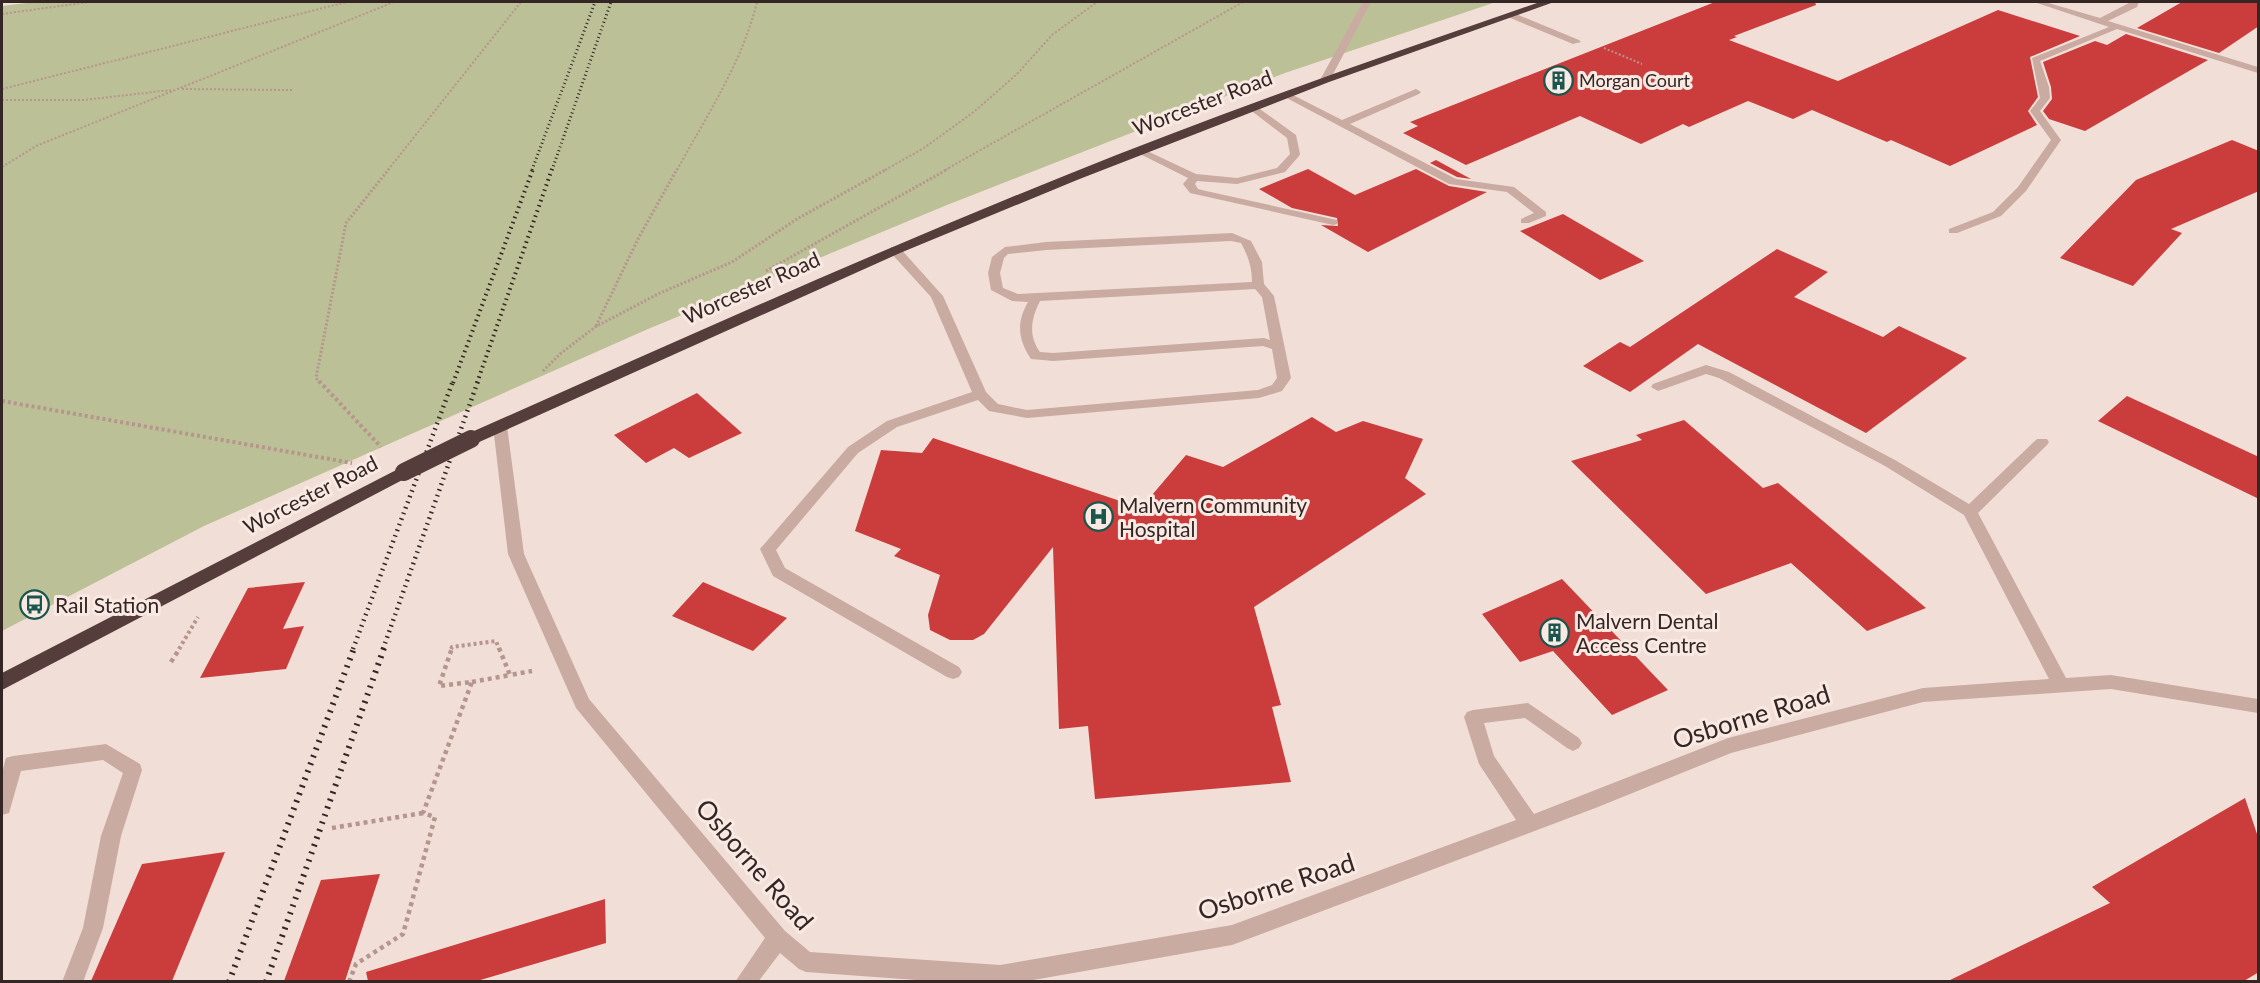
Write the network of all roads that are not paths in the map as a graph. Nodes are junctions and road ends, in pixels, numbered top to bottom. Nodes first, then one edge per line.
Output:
1 (1367, 2) edge
2 (1549, 2) edge
3 (2038, 2) edge
4 (2135, 2) edge
5 (1510, 15) junction
6 (2101, 21) junction
7 (2118, 26) junction
8 (1576, 42) dead end
9 (2259, 70) edge
10 (1324, 80) junction
11 (1416, 92) dead end
12 (1286, 95) junction
13 (1253, 107) junction
14 (1342, 124) junction
15 (1139, 152) junction
16 (1194, 177) junction
17 (1525, 221) dead end
18 (1333, 222) dead end
19 (1953, 231) dead end
20 (894, 250) junction
21 (1258, 285) junction
22 (1036, 298) junction
23 (1279, 347) junction
24 (1658, 387) dead end
25 (980, 393) junction
26 (500, 426) junction
27 (2042, 442) dead end
28 (1970, 512) junction
29 (952, 672) dead end
30 (2, 682) edge
31 (2061, 686) junction
32 (2259, 706) edge
33 (1573, 743) dead end
34 (2, 807) edge
35 (1529, 823) junction
36 (778, 938) junction
37 (72, 981) edge
38 (745, 981) edge

1 - 10 street
2 - 5 highway, Worcester Road
3 - 6 street
4 - 6 street
5 - 8 street
5 - 10 highway, Worcester Road
6 - 7 street
7 - 9 street
7 - 19 street
10 - 12 highway, Worcester Road
11 - 14 street
12 - 13 highway, Worcester Road
12 - 14 street
13 - 15 highway, Worcester Road
13 - 16 street
14 - 17 street
15 - 16 street
15 - 20 highway, Worcester Road
16 - 18 street
20 - 25 street
20 - 26 highway, Worcester Road
21 - 22 street
21 - 22 street
21 - 23 street
22 - 23 street
23 - 25 street
24 - 28 street
25 - 29 street
26 - 30 highway, Worcester Road, bridge
26 - 36 street, Osborne Road
27 - 28 street
28 - 31 street
31 - 32 street, Osborne Road
31 - 35 street, Osborne Road
33 - 35 street
34 - 37 street
35 - 36 street, Osborne Road
36 - 38 street

